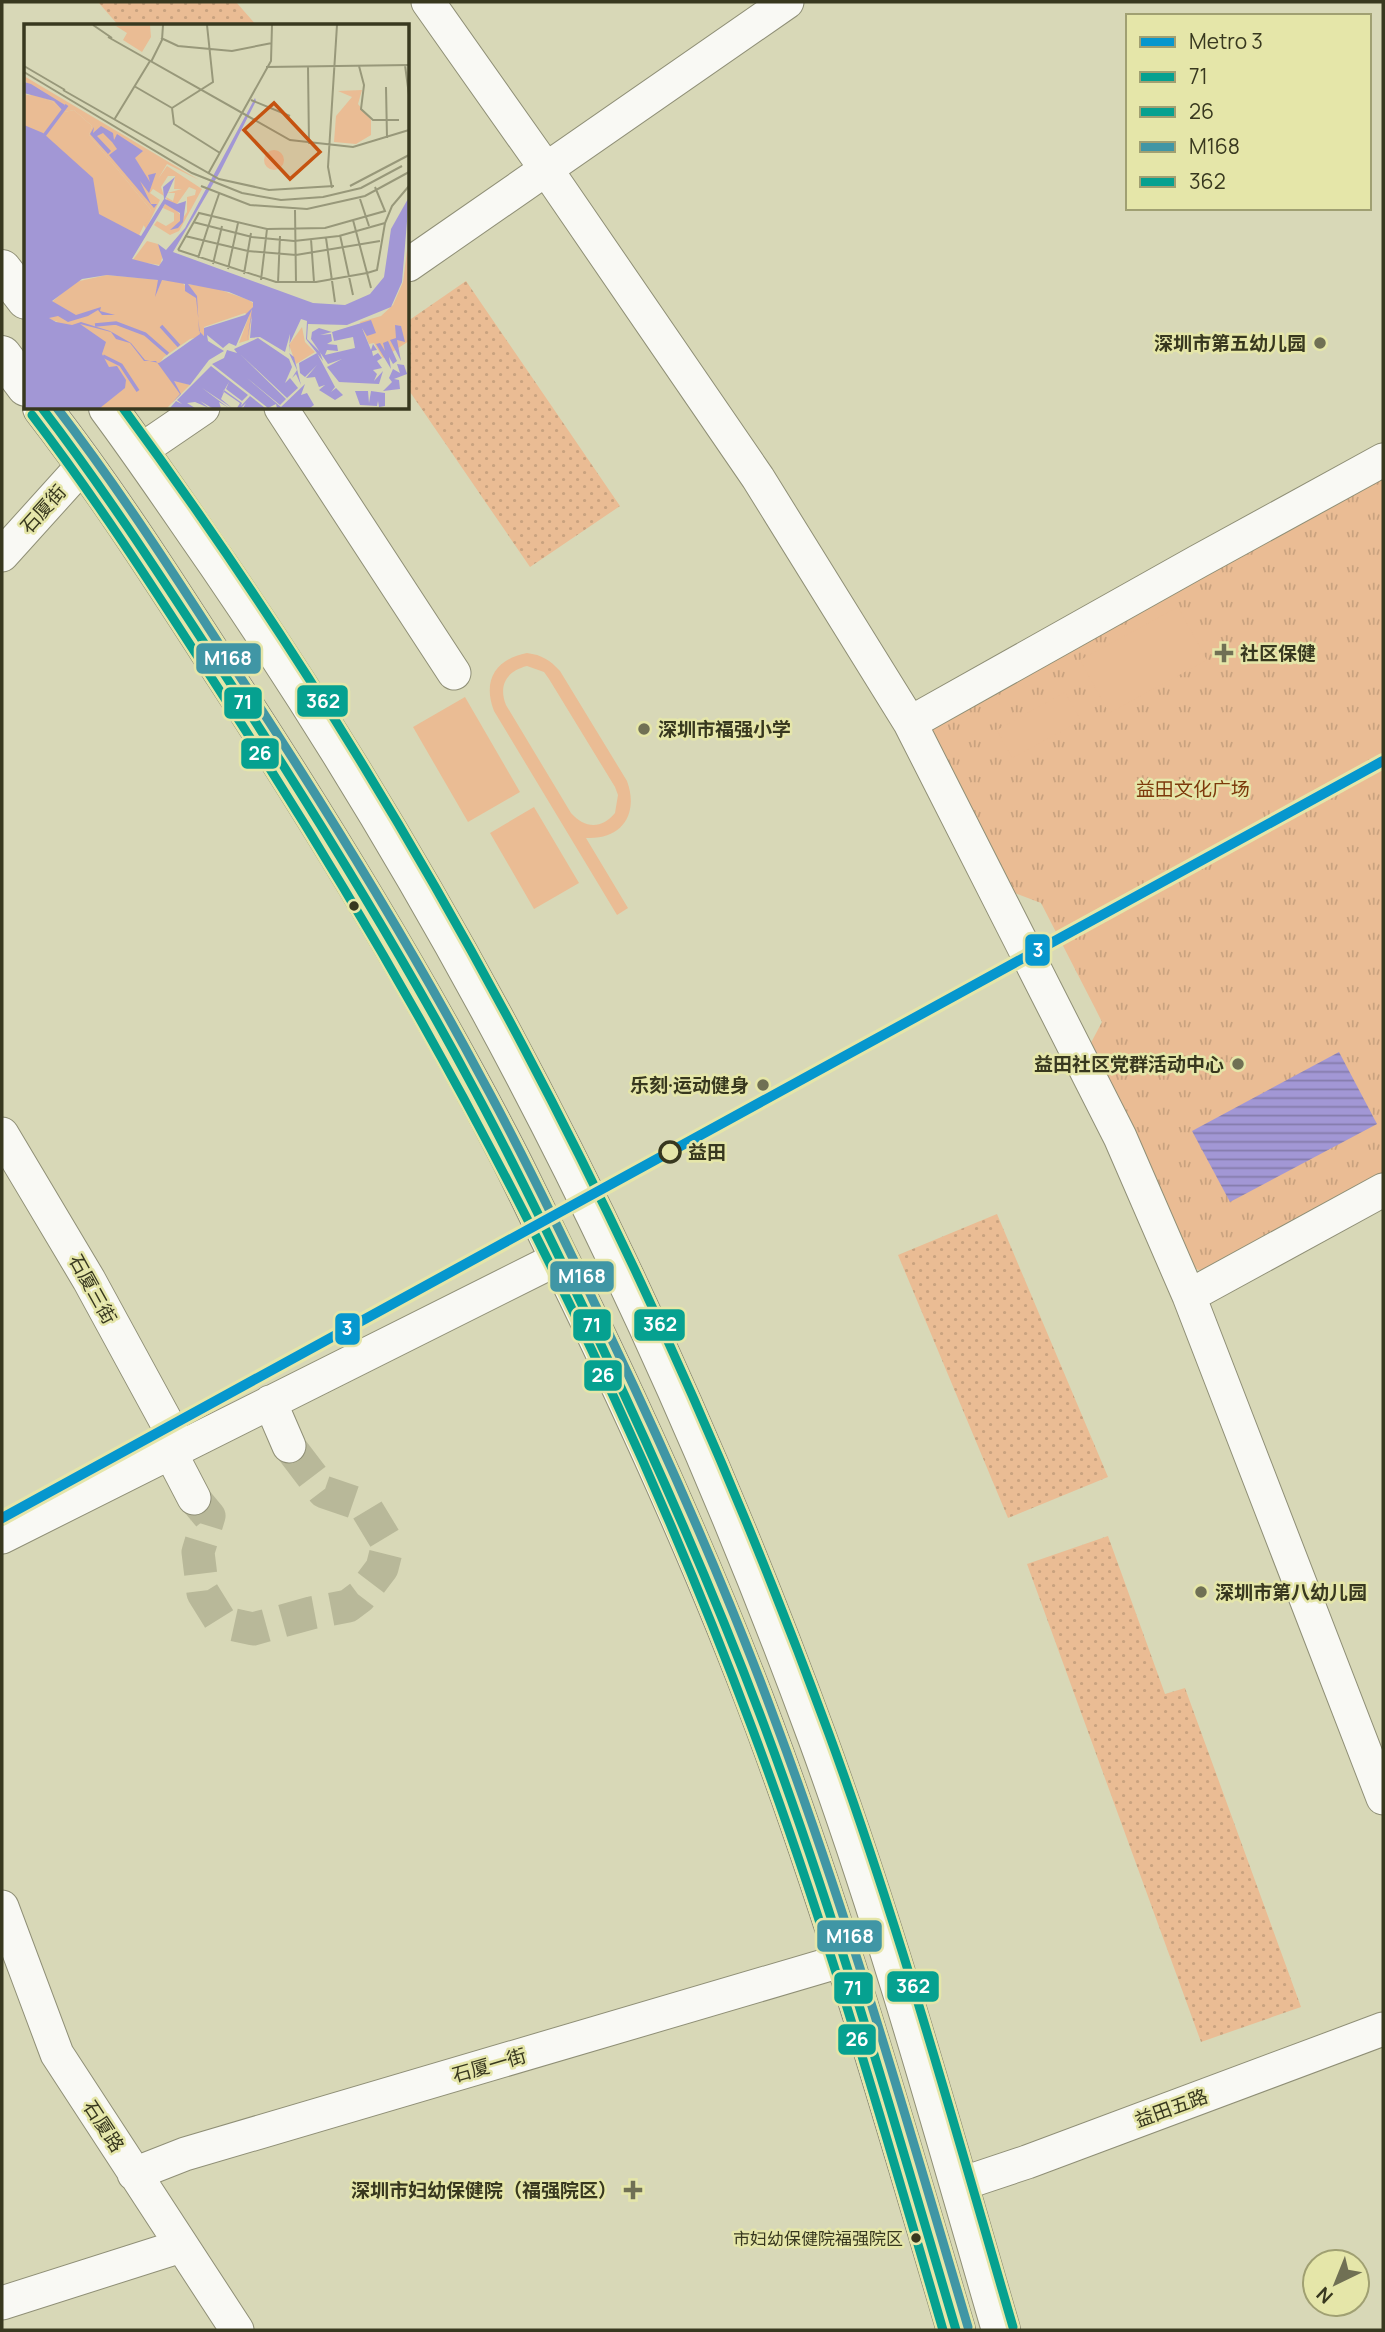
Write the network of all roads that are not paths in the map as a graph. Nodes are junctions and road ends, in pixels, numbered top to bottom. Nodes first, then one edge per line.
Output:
1 (428, 2) edge
2 (787, 2) edge
3 (546, 169) junction
4 (410, 264) edge
5 (2, 269) edge
6 (24, 297) edge
7 (2, 355) edge
8 (24, 384) edge
9 (44, 410) edge
10 (109, 410) edge
11 (200, 410) edge
12 (282, 410) edge
13 (140, 451) junction
14 (1383, 460) edge
15 (85, 463) junction
16 (2, 555) edge
17 (454, 673) dead end
18 (910, 723) junction
19 (2, 1134) edge
20 (1383, 1190) edge
21 (559, 1258) junction
22 (1189, 1296) junction
23 (270, 1402) junction
24 (289, 1446) tunnel mouth
25 (175, 1450) junction
26 (194, 1497) tunnel mouth
27 (2, 1537) edge
28 (1383, 1798) edge
29 (2, 1907) edge
30 (844, 1960) junction
31 (1383, 2029) edge
32 (134, 2174) junction
33 (958, 2185) junction
34 (181, 2245) junction
35 (2, 2304) edge
36 (237, 2330) edge
37 (956, 2330) edge
38 (1001, 2330) edge

1 - 3 street
2 - 3 street
3 - 4 street
3 - 18 street
5 - 6 main road
7 - 8 main road
9 - 15 main road
10 - 13 main road
11 - 13 street
12 - 17 street
13 - 33 main road
14 - 18 street
15 - 16 street, 石厦街
15 - 21 main road
18 - 22 street
19 - 25 street, 石厦三街
20 - 22 street
21 - 23 street
21 - 30 main road
22 - 28 street
23 - 24 street
23 - 25 street
25 - 26 street, 石厦三街
25 - 27 street
29 - 32 street, 石厦路
30 - 32 street, 石厦一街
30 - 37 main road
31 - 33 street, 益田五路
32 - 34 street, 石厦路
33 - 38 main road
34 - 35 street
34 - 36 street, 石厦路

